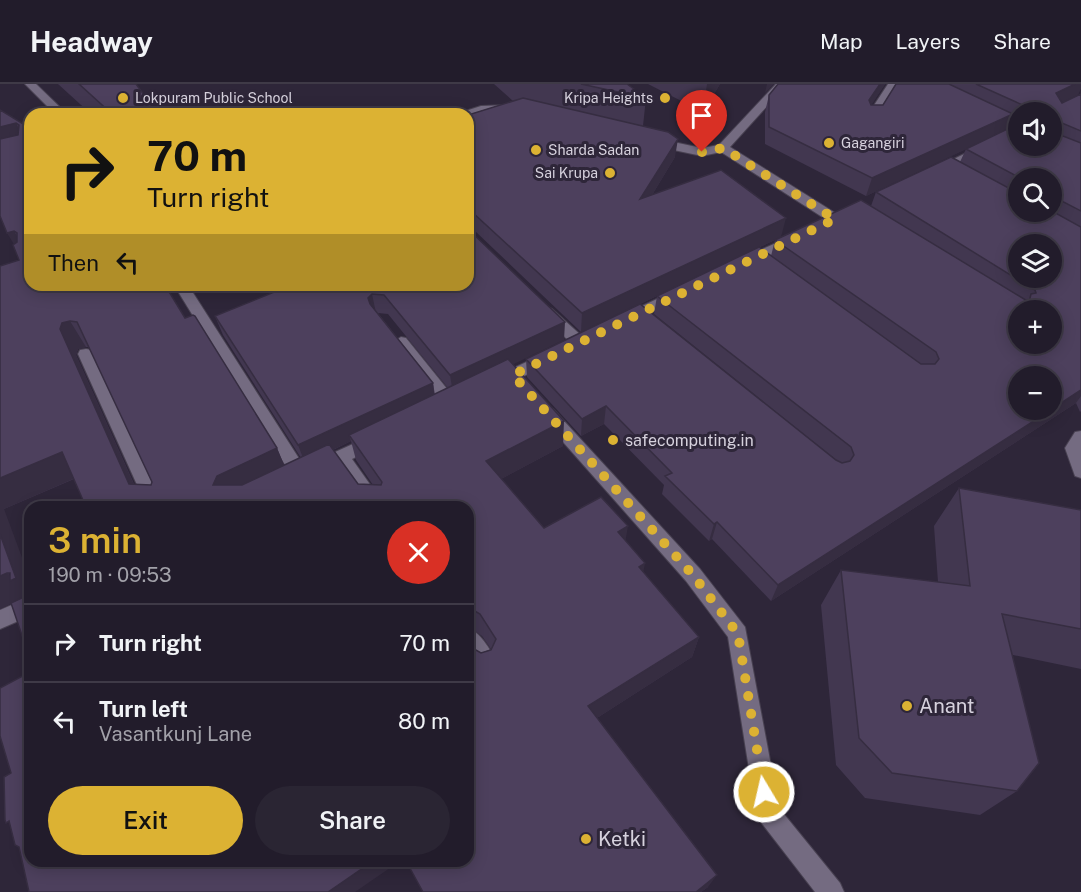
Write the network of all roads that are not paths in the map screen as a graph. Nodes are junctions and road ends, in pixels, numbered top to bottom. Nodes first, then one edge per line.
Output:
1 (30, 84) edge
2 (782, 84) edge
3 (893, 84) edge
4 (55, 108) edge
5 (474, 111) edge
6 (523, 111) edge
7 (871, 119) edge
8 (1008, 133) edge
9 (647, 140) edge
10 (723, 148) junction
11 (944, 167) junction
12 (924, 176) edge
13 (963, 177) edge
14 (755, 258) junction
15 (734, 268) edge
16 (772, 270) edge
17 (692, 288) edge
18 (185, 291) edge
19 (536, 301) edge
20 (388, 327) edge
21 (609, 328) edge
22 (86, 354) edge
23 (513, 375) junction
24 (482, 390) edge
25 (450, 404) edge
26 (391, 433) edge
27 (1081, 437) edge
28 (341, 456) junction
29 (1081, 471) edge
30 (153, 501) edge
31 (372, 501) edge
32 (24, 609) edge
33 (0, 620) edge
34 (474, 646) edge
35 (485, 661) edge
36 (831, 892) edge

1 - 4 street
2 - 10 street
3 - 7 street
5 - 6 street
8 - 11 street
9 - 10 street
10 - 14 street
11 - 12 street
11 - 13 street
14 - 15 street
14 - 16 street
17 - 21 street
18 - 28 street
19 - 23 street
20 - 25 street
22 - 30 street
23 - 24 street
23 - 36 street
26 - 28 street
27 - 29 street
28 - 31 street
32 - 33 street
34 - 35 street

